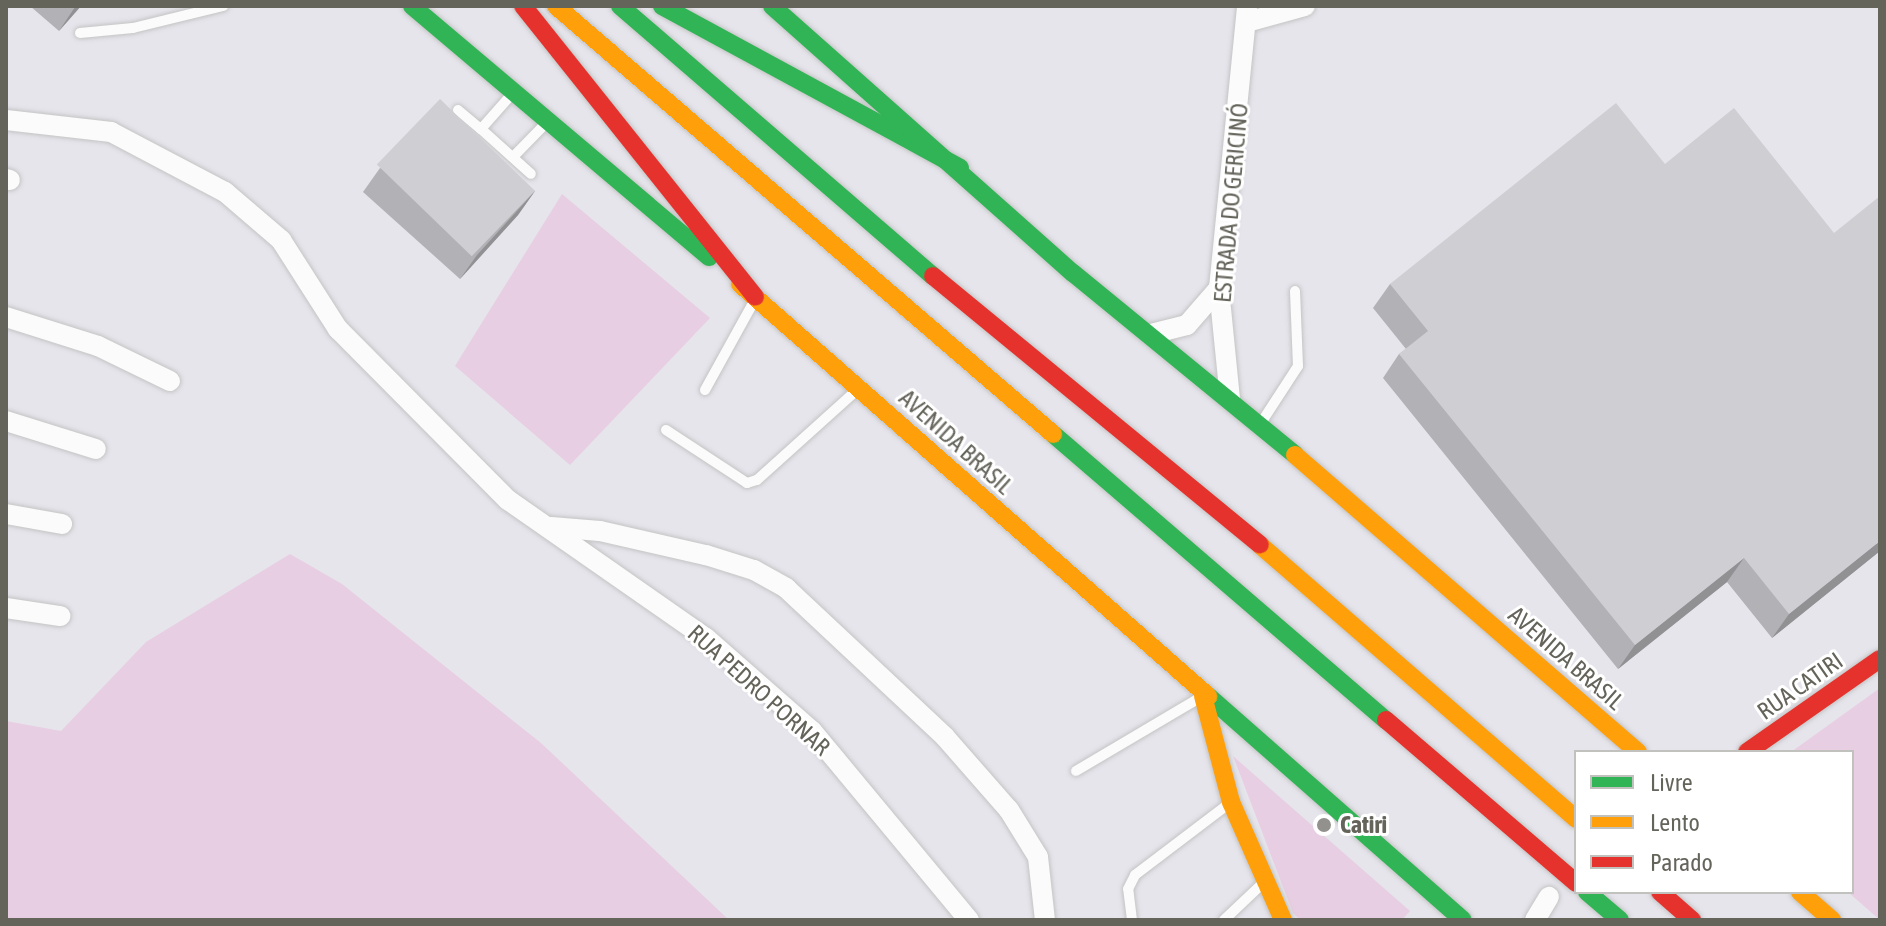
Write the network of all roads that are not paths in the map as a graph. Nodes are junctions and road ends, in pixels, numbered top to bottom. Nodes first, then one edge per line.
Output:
1 (223, 6) edge
2 (412, 6) edge
3 (523, 6) edge
4 (556, 6) edge
5 (620, 6) edge
6 (662, 6) edge
7 (772, 6) edge
8 (1305, 6) edge
9 (1247, 14) edge
10 (80, 33) dead end
11 (516, 89) junction
12 (458, 110) dead end
13 (550, 119) junction
14 (6, 120) edge
15 (481, 129) junction
16 (513, 157) junction
17 (960, 168) junction
18 (531, 174) dead end
19 (1219, 288) junction
20 (1295, 291) dead end
21 (755, 297) junction
22 (6, 317) edge
23 (1151, 334) junction
24 (170, 381) dead end
25 (859, 387) junction
26 (705, 390) dead end
27 (1230, 399) junction
28 (6, 421) edge
29 (1260, 425) junction
30 (666, 430) dead end
31 (96, 449) dead end
32 (6, 514) edge
33 (62, 524) dead end
34 (551, 527) junction
35 (6, 608) edge
36 (60, 616) dead end
37 (1880, 659) edge
38 (1203, 696) junction
39 (1630, 749) edge
40 (1750, 750) edge
41 (1076, 771) dead end
42 (1231, 802) junction
43 (1574, 817) edge
44 (1574, 881) edge
45 (1263, 883) junction
46 (1589, 894) edge
47 (1662, 894) edge
48 (1802, 894) edge
49 (1549, 897) dead end
50 (969, 920) edge
51 (1045, 920) edge
52 (1132, 920) edge
53 (1224, 920) edge
54 (1283, 920) edge
55 (1463, 920) edge
56 (1535, 920) edge
57 (1620, 920) edge
58 (1692, 920) edge
59 (1832, 920) edge

1 - 10 lane
2 - 11 main road, AVENIDA BRASIL
3 - 21 main road
4 - 44 main road
5 - 43 main road
6 - 17 main road
7 - 17 main road, AVENIDA BRASIL
8 - 9 street
9 - 19 street, ESTRADA DO GERICINÓ
11 - 13 main road, AVENIDA BRASIL
11 - 15 lane
12 - 15 lane
13 - 16 lane
13 - 21 main road, AVENIDA BRASIL
14 - 34 street, RUA PEDRO PORNAR
15 - 16 lane
16 - 18 lane
17 - 23 main road, AVENIDA BRASIL
19 - 23 street
19 - 27 street, ESTRADA DO GERICINÓ
20 - 29 lane
21 - 25 main road, AVENIDA BRASIL
21 - 26 lane
22 - 24 street
23 - 27 main road, AVENIDA BRASIL
25 - 30 lane
25 - 38 main road, AVENIDA BRASIL
27 - 29 main road, AVENIDA BRASIL
28 - 31 street
29 - 39 main road, AVENIDA BRASIL
32 - 33 street
34 - 50 street, RUA PEDRO PORNAR
34 - 51 street
35 - 36 street
37 - 40 main road, RUA CATIRI
38 - 41 lane
38 - 42 main road
38 - 55 main road, AVENIDA BRASIL
42 - 45 main road
42 - 52 lane
45 - 53 lane
45 - 54 main road
46 - 57 main road
47 - 58 main road
48 - 59 main road
49 - 56 street

